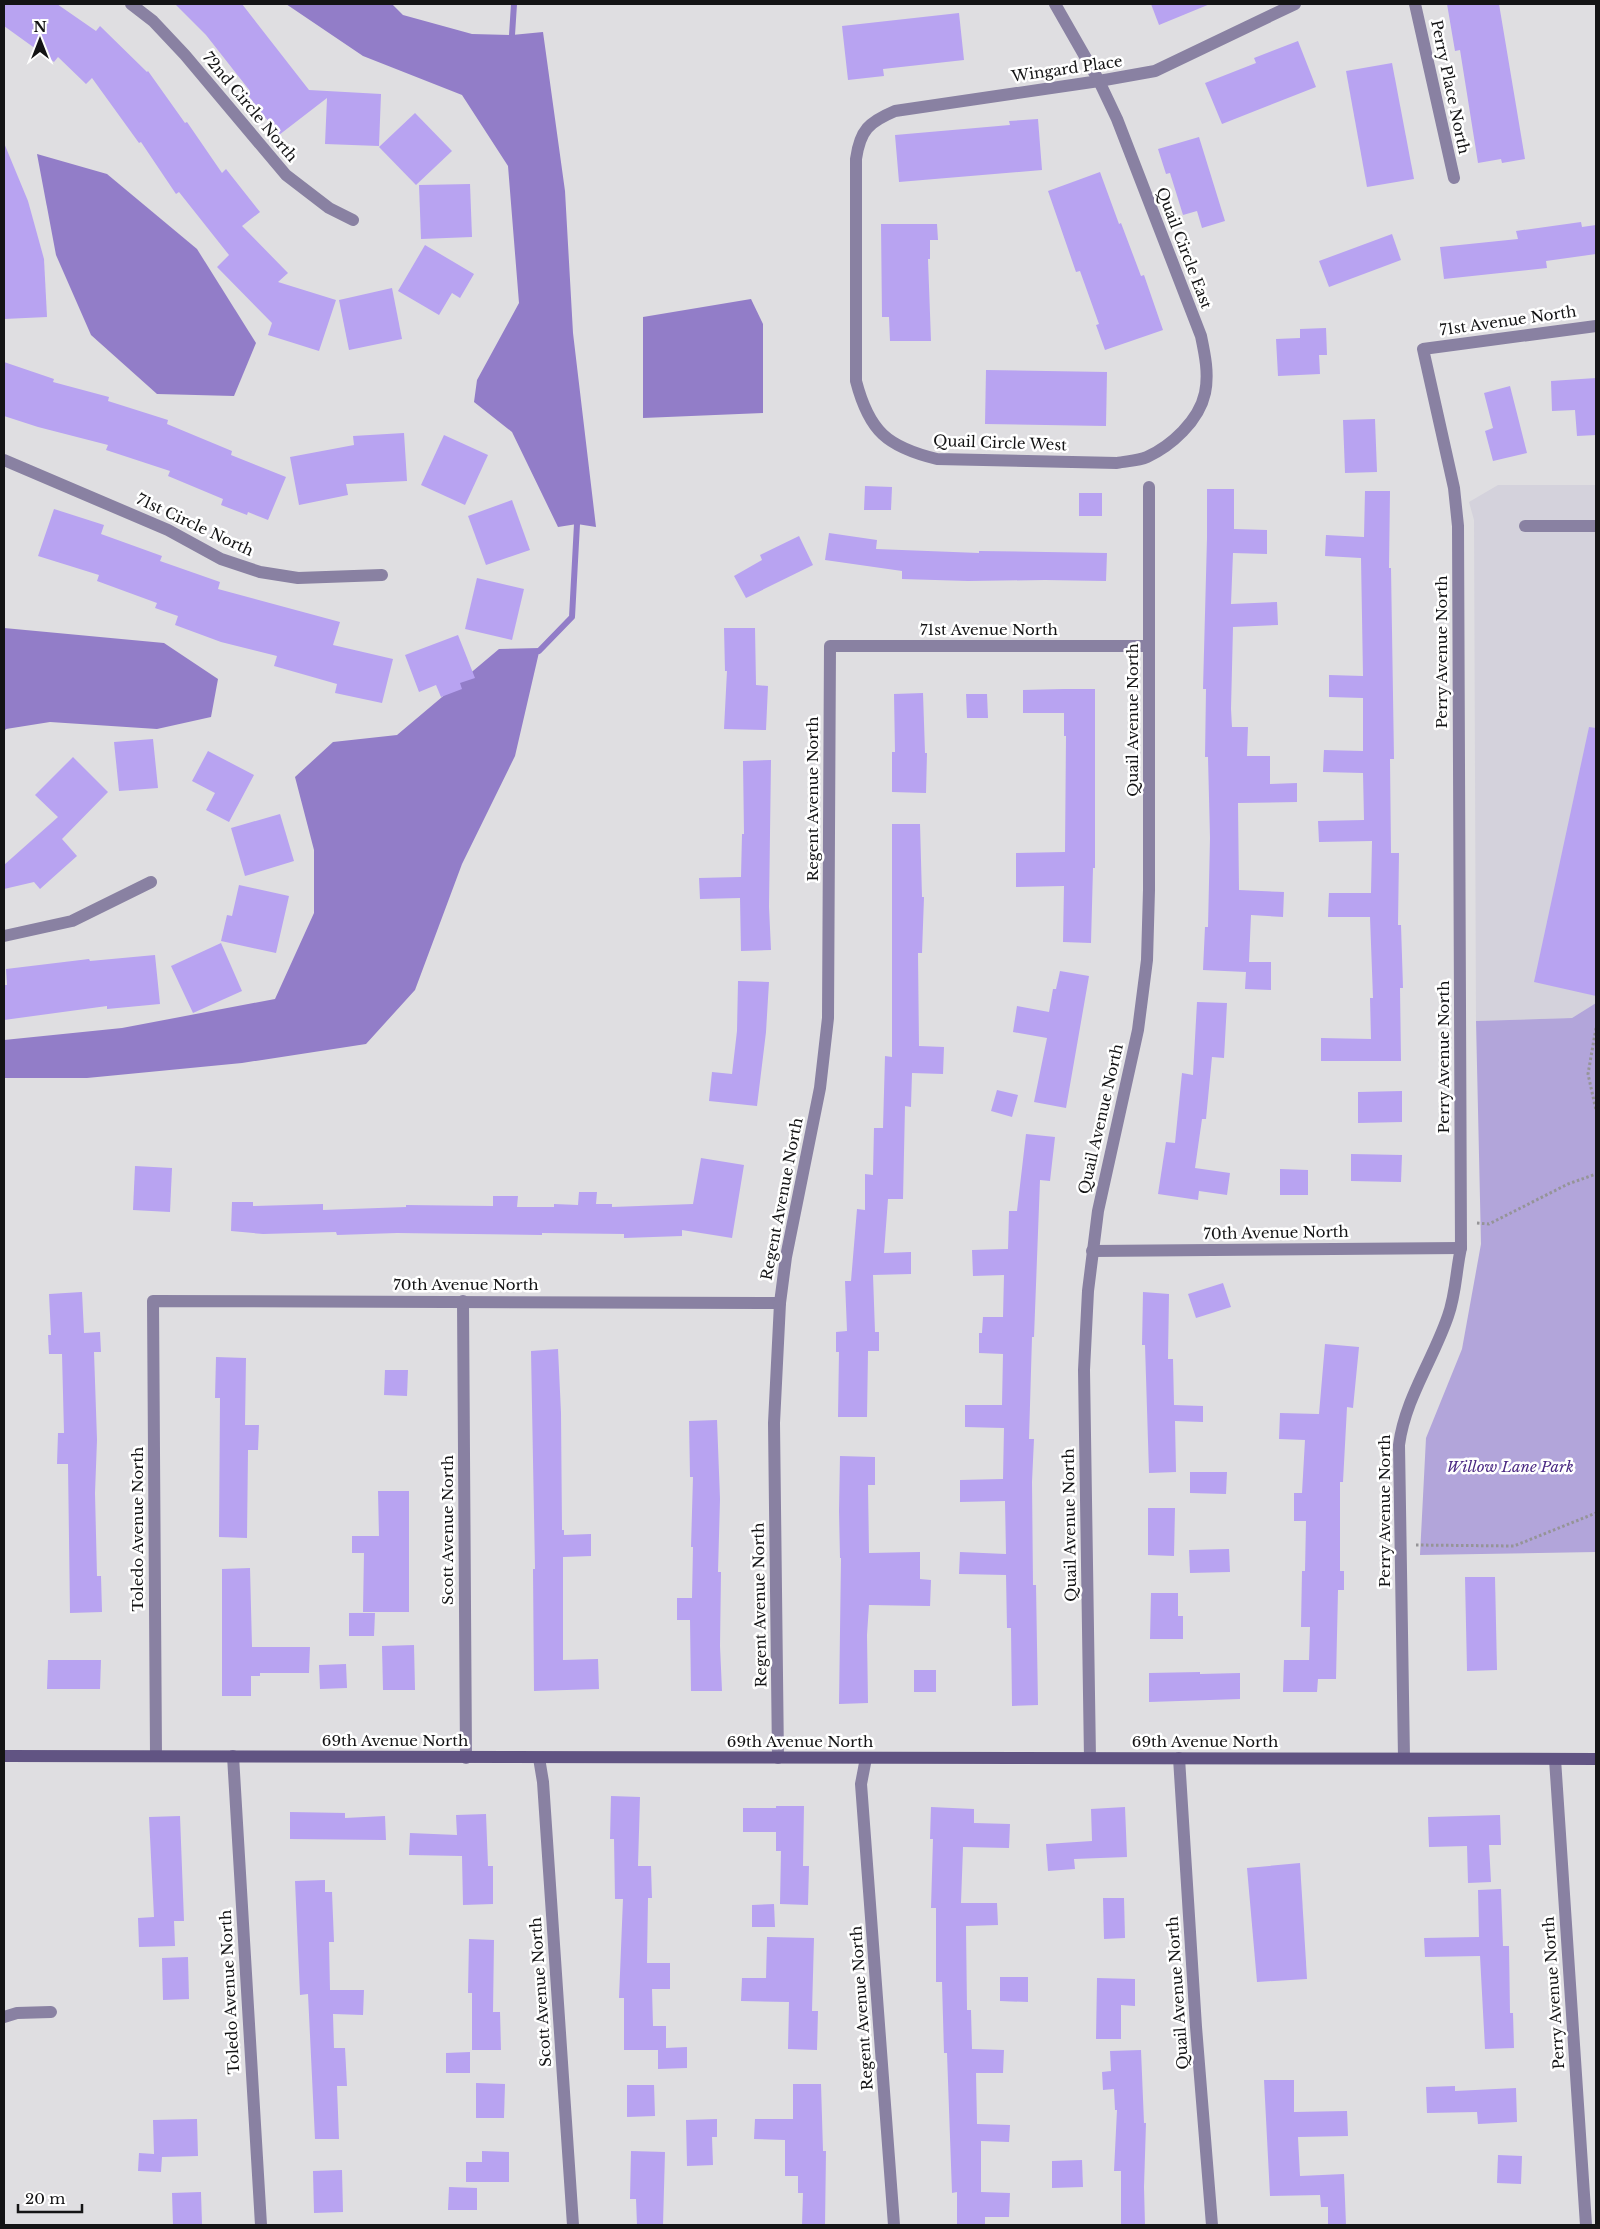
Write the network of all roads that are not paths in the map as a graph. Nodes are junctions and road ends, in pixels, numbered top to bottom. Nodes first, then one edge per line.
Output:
1 (131, 4) edge
2 (1055, 4) edge
3 (1295, 4) edge
4 (1415, 4) edge
5 (1100, 81) junction
6 (856, 159) joint
7 (1454, 178) dead end
8 (354, 220) dead end
9 (1596, 326) edge
10 (1423, 349) joint
11 (1185, 428) joint
12 (4, 460) edge
13 (1149, 487) dead end
14 (1524, 526) dead end
15 (1596, 526) edge
16 (382, 575) dead end
17 (830, 646) joint
18 (1149, 646) junction
19 (151, 882) dead end
20 (4, 936) edge
21 (1461, 1248) junction
22 (1092, 1251) junction
23 (153, 1301) joint
24 (462, 1301) junction
25 (780, 1303) junction
26 (4, 1756) edge
27 (156, 1756) junction
28 (233, 1756) junction
29 (466, 1758) junction
30 (538, 1758) junction
31 (778, 1758) junction
32 (866, 1758) junction
33 (1090, 1758) junction
34 (1179, 1758) junction
35 (1404, 1758) junction
36 (1555, 1759) junction
37 (1596, 1759) edge
38 (51, 2012) dead end
39 (4, 2017) edge
40 (260, 2225) edge
41 (573, 2225) edge
42 (894, 2225) edge
43 (1212, 2225) edge
44 (1586, 2225) edge

1 - 8 street, 72nd Circle North
2 - 5 street, Quail Circle East
3 - 5 street, Wingard Place
4 - 7 street, Perry Place North
5 - 6 street, Wingard Place
5 - 11 street, Quail Circle East
6 - 11 street, Quail Circle West
9 - 10 street, 71st Avenue North
10 - 21 street, Perry Avenue North
12 - 16 street, 71st Circle North
13 - 18 street, Quail Avenue North
14 - 15 street
17 - 18 street, 71st Avenue North
17 - 25 street, Regent Avenue North
18 - 22 street, Quail Avenue North
19 - 20 street
21 - 22 street, 70th Avenue North
21 - 35 street, Perry Avenue North
22 - 33 street, Quail Avenue North
23 - 24 street, 70th Avenue North
23 - 27 street, Toledo Avenue North
24 - 25 street, 70th Avenue North
24 - 29 street, Scott Avenue North
25 - 31 street, Regent Avenue North
26 - 27 street, 69th Avenue North
27 - 28 street, 69th Avenue North
28 - 29 street, 69th Avenue North
28 - 40 street, Toledo Avenue North
29 - 30 street, 69th Avenue North
30 - 31 street, 69th Avenue North
30 - 41 street, Scott Avenue North
31 - 32 street, 69th Avenue North
32 - 33 street, 69th Avenue North
32 - 42 street, Regent Avenue North
33 - 34 street, 69th Avenue North
34 - 35 street, 69th Avenue North
34 - 43 street, Quail Avenue North
35 - 36 street, 69th Avenue North
36 - 37 street, 69th Avenue North
36 - 44 street, Perry Avenue North
38 - 39 street

